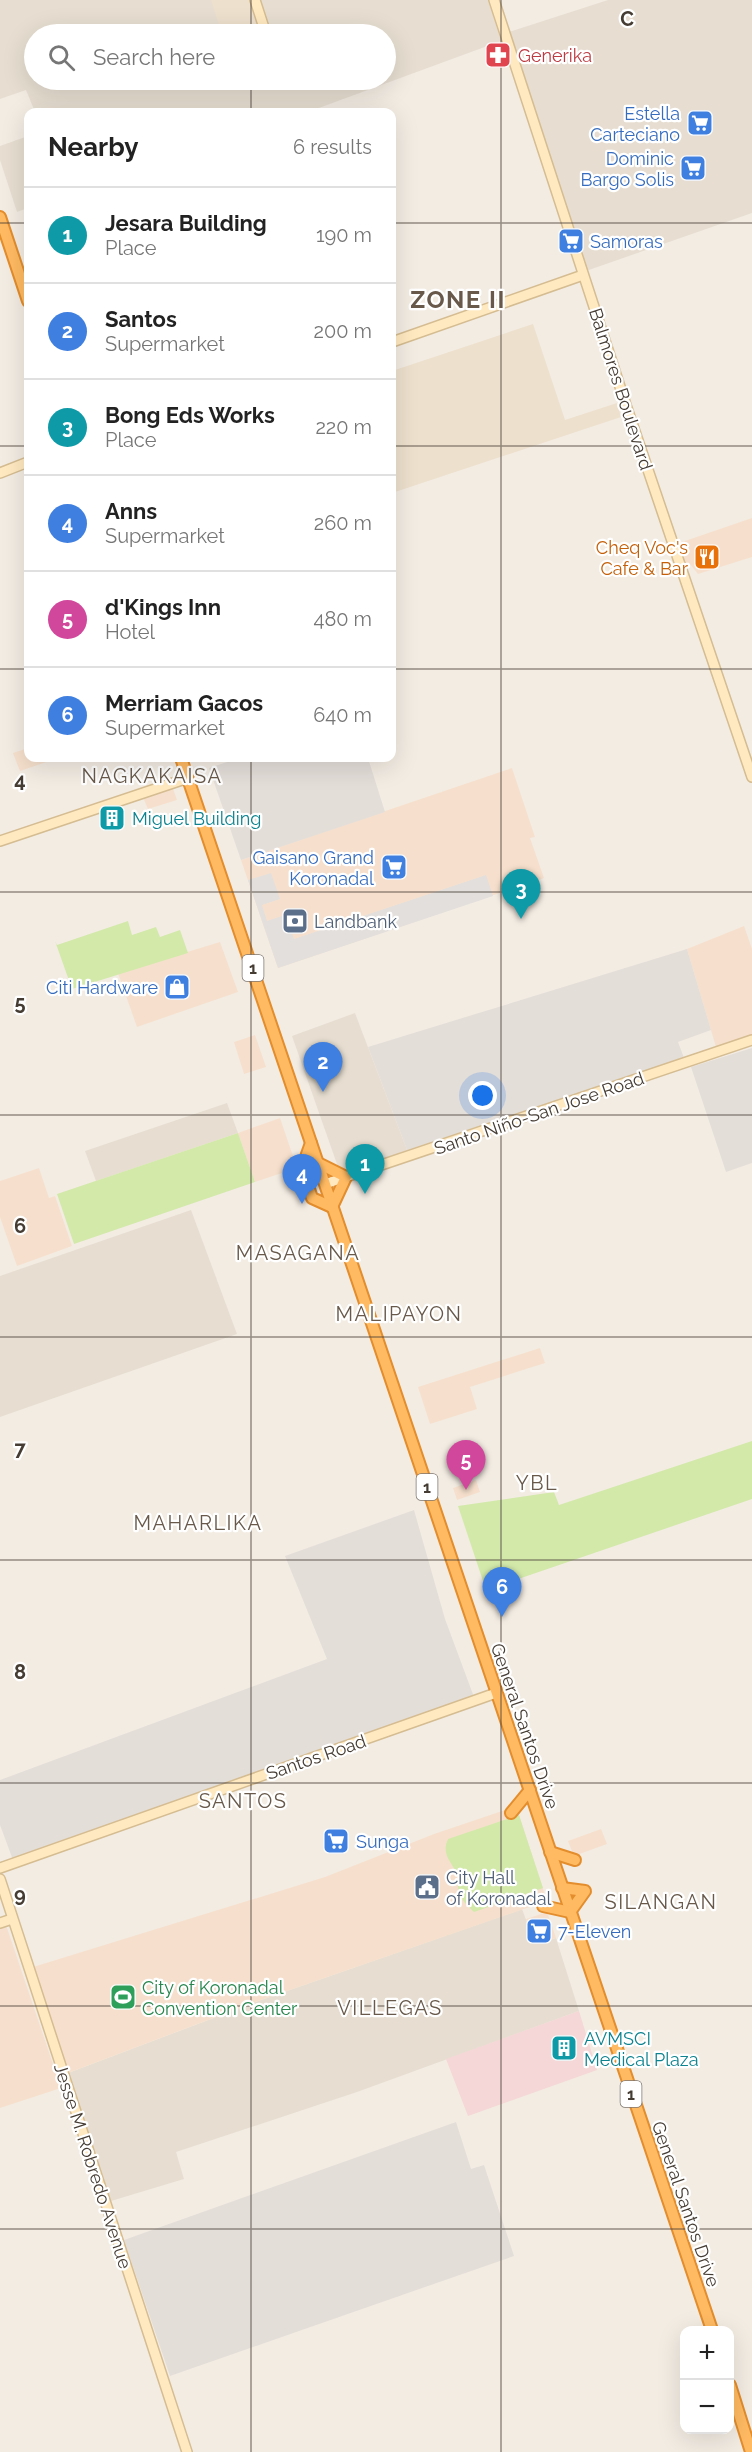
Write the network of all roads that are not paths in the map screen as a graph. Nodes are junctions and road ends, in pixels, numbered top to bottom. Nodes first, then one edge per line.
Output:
1 (255, 0) edge
2 (494, 0) edge
3 (263, 24) edge
4 (0, 217) edge
5 (583, 275) junction
6 (24, 289) edge
7 (396, 341) edge
8 (24, 463) edge
9 (0, 472) edge
10 (182, 762) edge
11 (752, 777) edge
12 (188, 778) junction
13 (0, 841) edge
14 (752, 1040) edge
15 (311, 1143) junction
16 (318, 1163) junction
17 (346, 1177) junction
18 (325, 1184) junction
19 (332, 1207) junction
20 (496, 1693) junction
21 (530, 1790) junction
22 (511, 1813) dead end
23 (550, 1852) junction
24 (575, 1860) dead end
25 (0, 1868) edge
26 (0, 1880) edge
27 (562, 1888) junction
28 (543, 1906) dead end
29 (570, 1912) junction
30 (12, 1919) junction
31 (0, 1923) edge
32 (709, 2326) edge
33 (734, 2400) edge
34 (188, 2452) edge
35 (751, 2452) edge

1 - 3 main road
2 - 5 main road, Balmores Boulevard
4 - 6 highway
5 - 7 main road
5 - 11 main road, Balmores Boulevard
8 - 9 main road
10 - 12 highway, General Santos Drive / 1
12 - 13 main road
12 - 15 highway, General Santos Drive / 1
14 - 17 main road, Santo Niño-San Jose Road
15 - 16 highway, General Santos Drive / 1
15 - 19 highway
16 - 17 highway
16 - 18 highway, General Santos Drive / 1
17 - 18 main road, Santo Niño-San Jose Road
17 - 19 highway
18 - 19 highway, General Santos Drive / 1
19 - 20 highway, General Santos Drive / 1
20 - 21 highway, General Santos Drive / 1
20 - 25 main road, Santos Road
21 - 22 highway
21 - 23 highway, General Santos Drive / 1
23 - 24 highway
23 - 27 highway, General Santos Drive / 1
26 - 30 main road, Jesse M. Robredo Avenue
27 - 29 highway, General Santos Drive / 1
27 - 29 highway
28 - 29 highway
29 - 32 highway, General Santos Drive / 1
30 - 31 main road
30 - 34 main road, Jesse M. Robredo Avenue
33 - 35 highway

